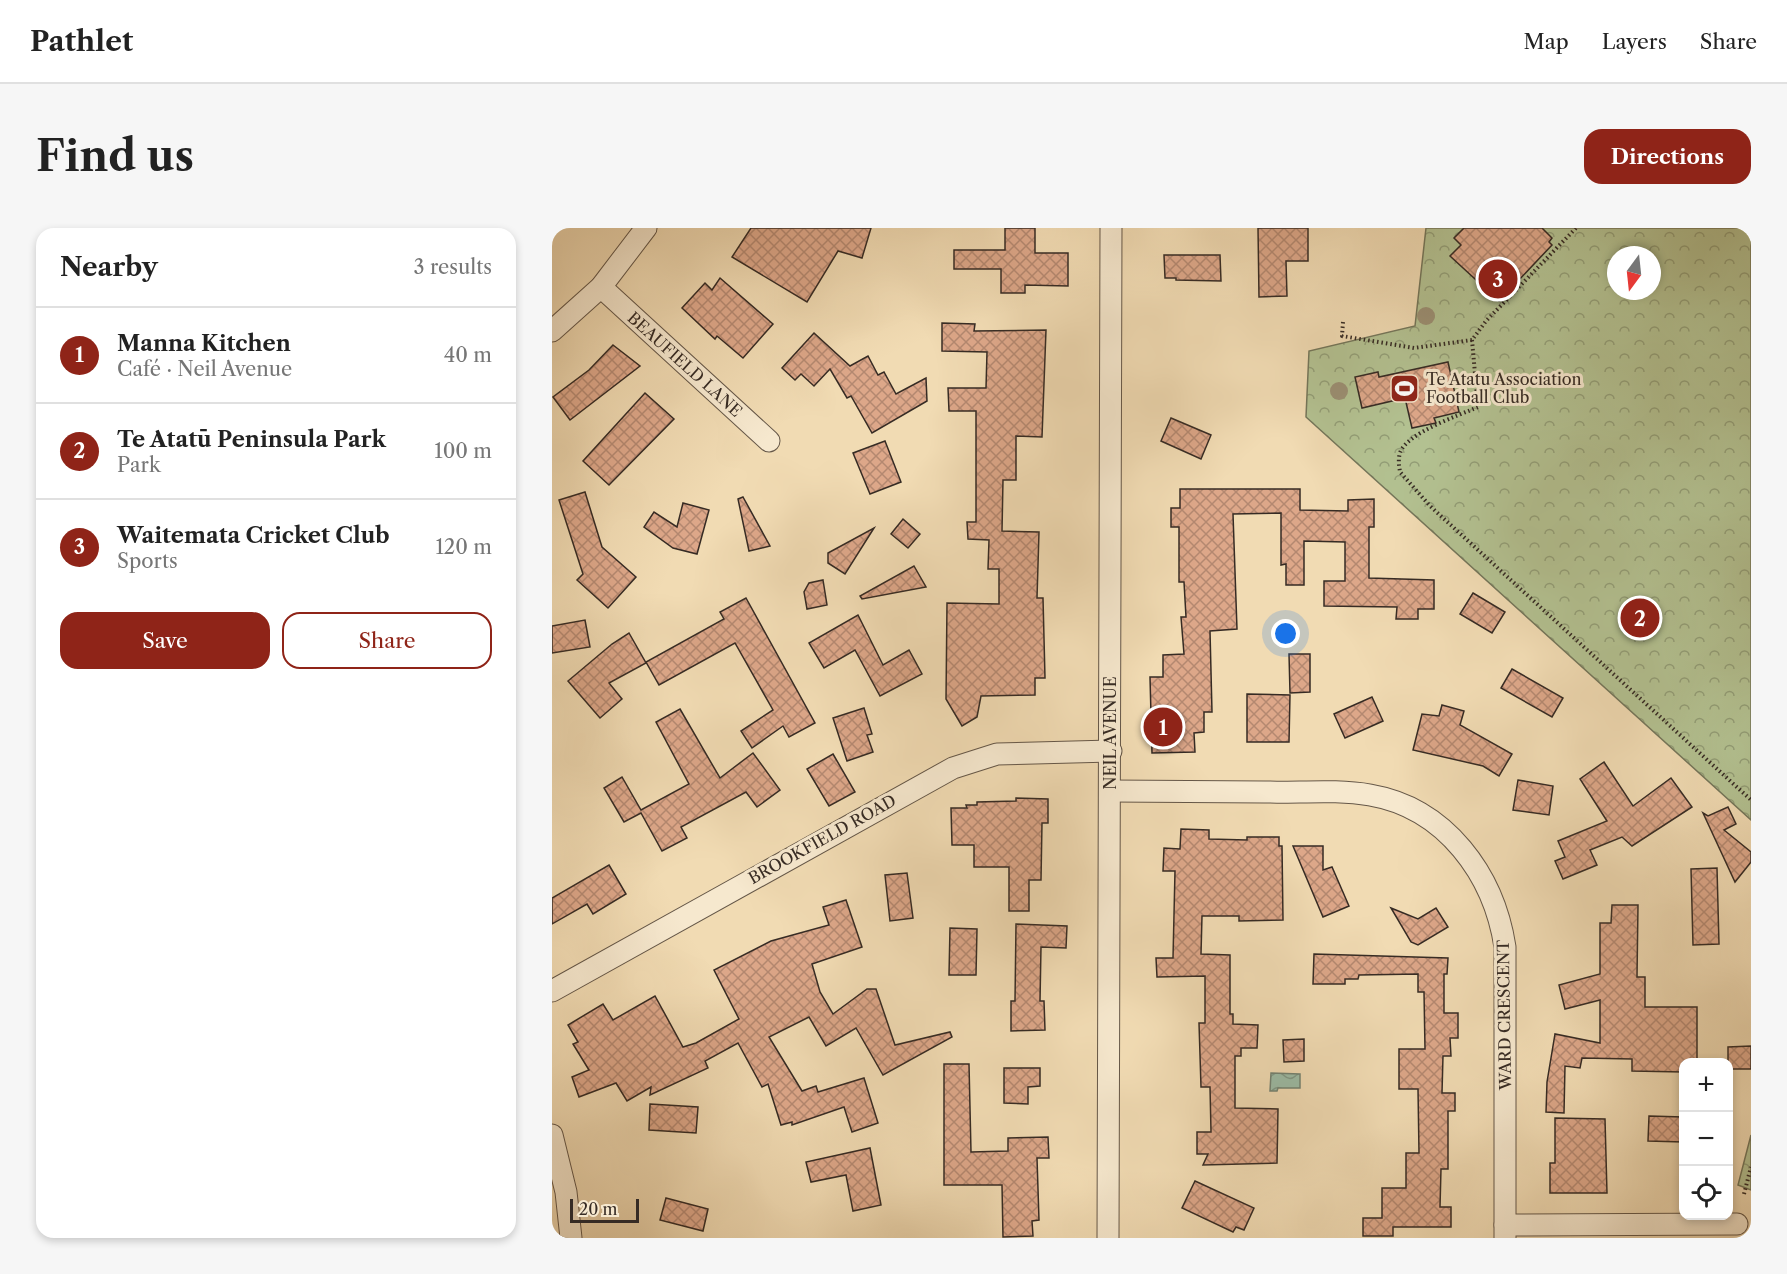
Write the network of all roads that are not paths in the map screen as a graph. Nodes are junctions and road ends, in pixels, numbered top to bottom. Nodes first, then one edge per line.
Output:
1 (646, 228) edge
2 (1111, 228) edge
3 (601, 287) junction
4 (552, 331) edge
5 (769, 441) dead end
6 (1111, 751) junction
7 (1110, 791) junction
8 (552, 991) edge
9 (552, 1135) edge
10 (1737, 1224) dead end
11 (1505, 1231) edge
12 (571, 1238) edge
13 (1108, 1238) edge

1 - 3 street
2 - 6 street, NEIL AVENUE
3 - 4 street
3 - 5 street, BEAUFIELD LANE
6 - 7 street, NEIL AVENUE
6 - 8 street, BROOKFIELD ROAD
7 - 11 street, WARD CRESCENT
7 - 13 street, NEIL AVENUE
9 - 12 street
10 - 11 street

